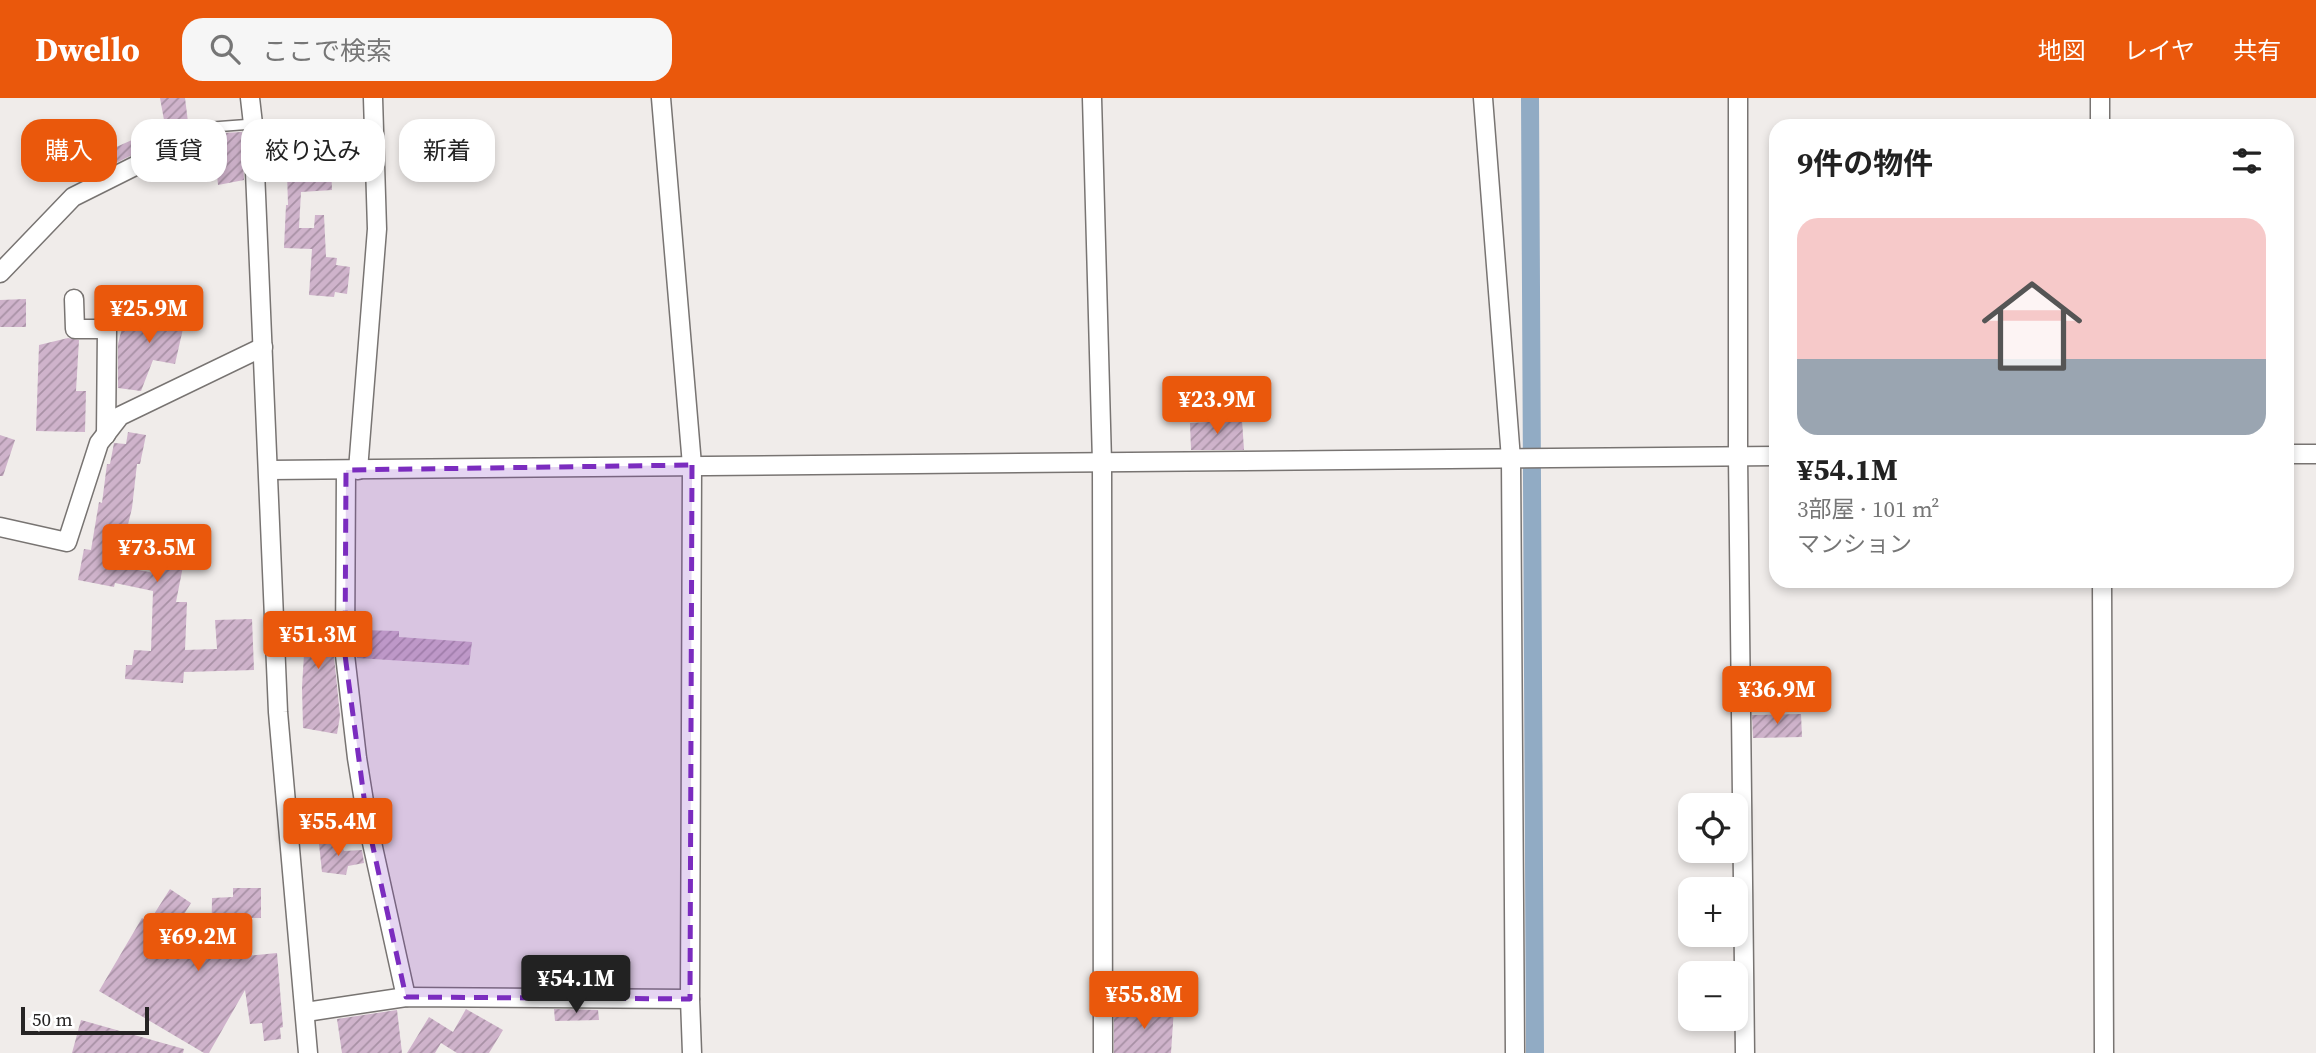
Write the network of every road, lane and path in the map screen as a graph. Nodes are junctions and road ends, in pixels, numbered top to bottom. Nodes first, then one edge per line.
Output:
1 (250, 98) edge
2 (373, 98) edge
3 (661, 98) edge
4 (1092, 98) edge
5 (1483, 98) edge
6 (1738, 98) edge
7 (2100, 98) edge
8 (252, 119) edge
9 (2101, 119) edge
10 (131, 168) edge
11 (256, 182) edge
12 (0, 273) edge
13 (74, 299) dead end
14 (263, 346) junction
15 (106, 435) junction
16 (2316, 453) edge
17 (2294, 454) edge
18 (1738, 456) junction
19 (1769, 456) edge
20 (1511, 459) junction
21 (1102, 462) junction
22 (692, 465) junction
23 (269, 470) junction
24 (352, 470) junction
25 (0, 527) edge
26 (2102, 588) edge
27 (406, 997) junction
28 (690, 999) junction
29 (306, 1012) junction
30 (309, 1053) edge
31 (692, 1053) edge
32 (1103, 1053) edge
33 (1515, 1053) edge
34 (1745, 1053) edge
35 (2104, 1053) edge

1 - 8 street
2 - 24 street
3 - 22 street
4 - 21 street
5 - 20 street
6 - 18 street
7 - 9 street
10 - 12 street
11 - 14 street
13 - 15 street
14 - 15 street
14 - 23 street
15 - 25 street
16 - 17 street
18 - 19 street
18 - 20 street
18 - 34 street
20 - 21 street
20 - 33 street
21 - 22 street
21 - 32 street
22 - 24 street
22 - 28 street
23 - 24 street
23 - 29 street
24 - 27 street
26 - 35 street
27 - 28 street
27 - 29 street
28 - 31 street
29 - 30 street

